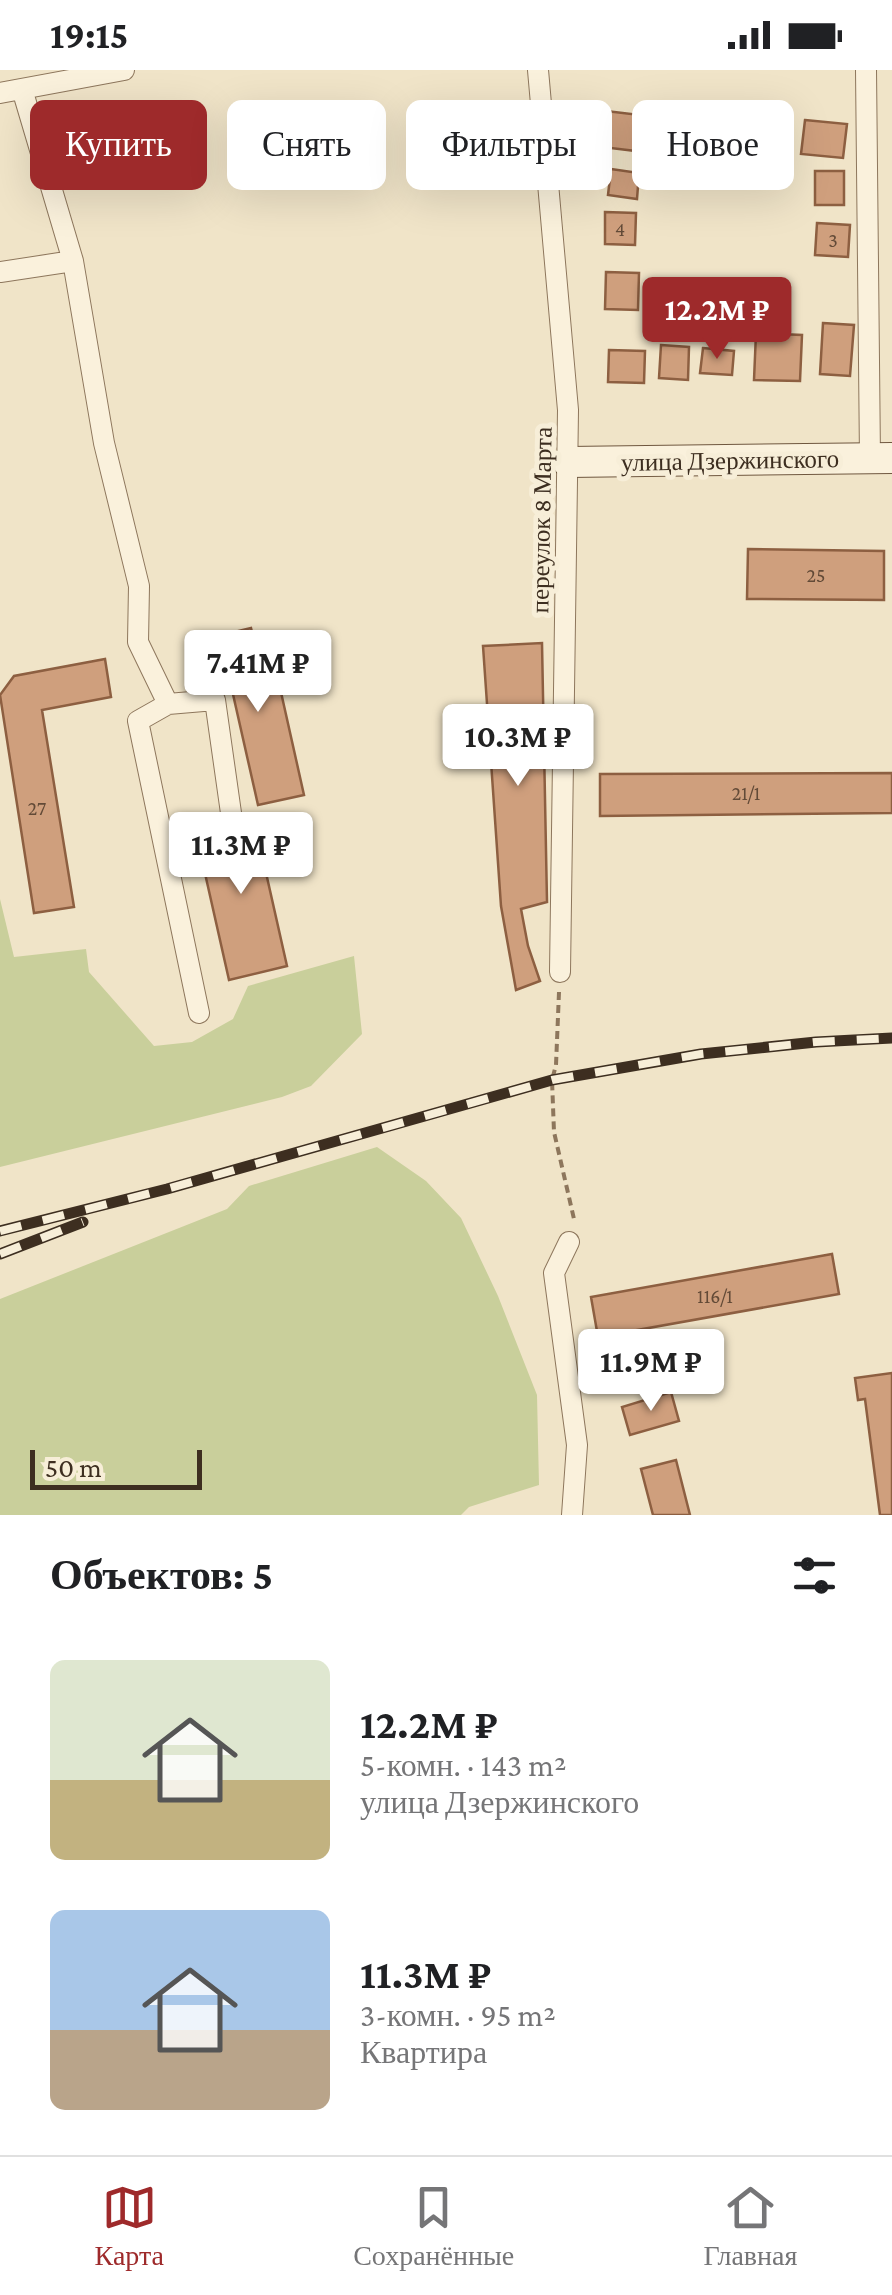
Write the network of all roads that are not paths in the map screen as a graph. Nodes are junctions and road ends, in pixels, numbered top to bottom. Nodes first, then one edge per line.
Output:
1 (124, 70) edge
2 (538, 70) edge
3 (866, 70) edge
4 (22, 89) junction
5 (0, 92) edge
6 (73, 261) junction
7 (0, 272) edge
8 (881, 458) edge
9 (568, 462) junction
10 (168, 704) junction
11 (231, 813) dead end
12 (560, 972) road end
13 (199, 1013) dead end
14 (569, 1242) road end
15 (572, 1515) edge

1 - 4 street
2 - 9 street, переулок 8 Марта
3 - 8 street
4 - 5 street
4 - 6 street
6 - 7 street
6 - 10 street
8 - 9 street, улица Дзержинского
9 - 12 street, переулок 8 Марта
10 - 11 street
10 - 13 street
14 - 15 street

